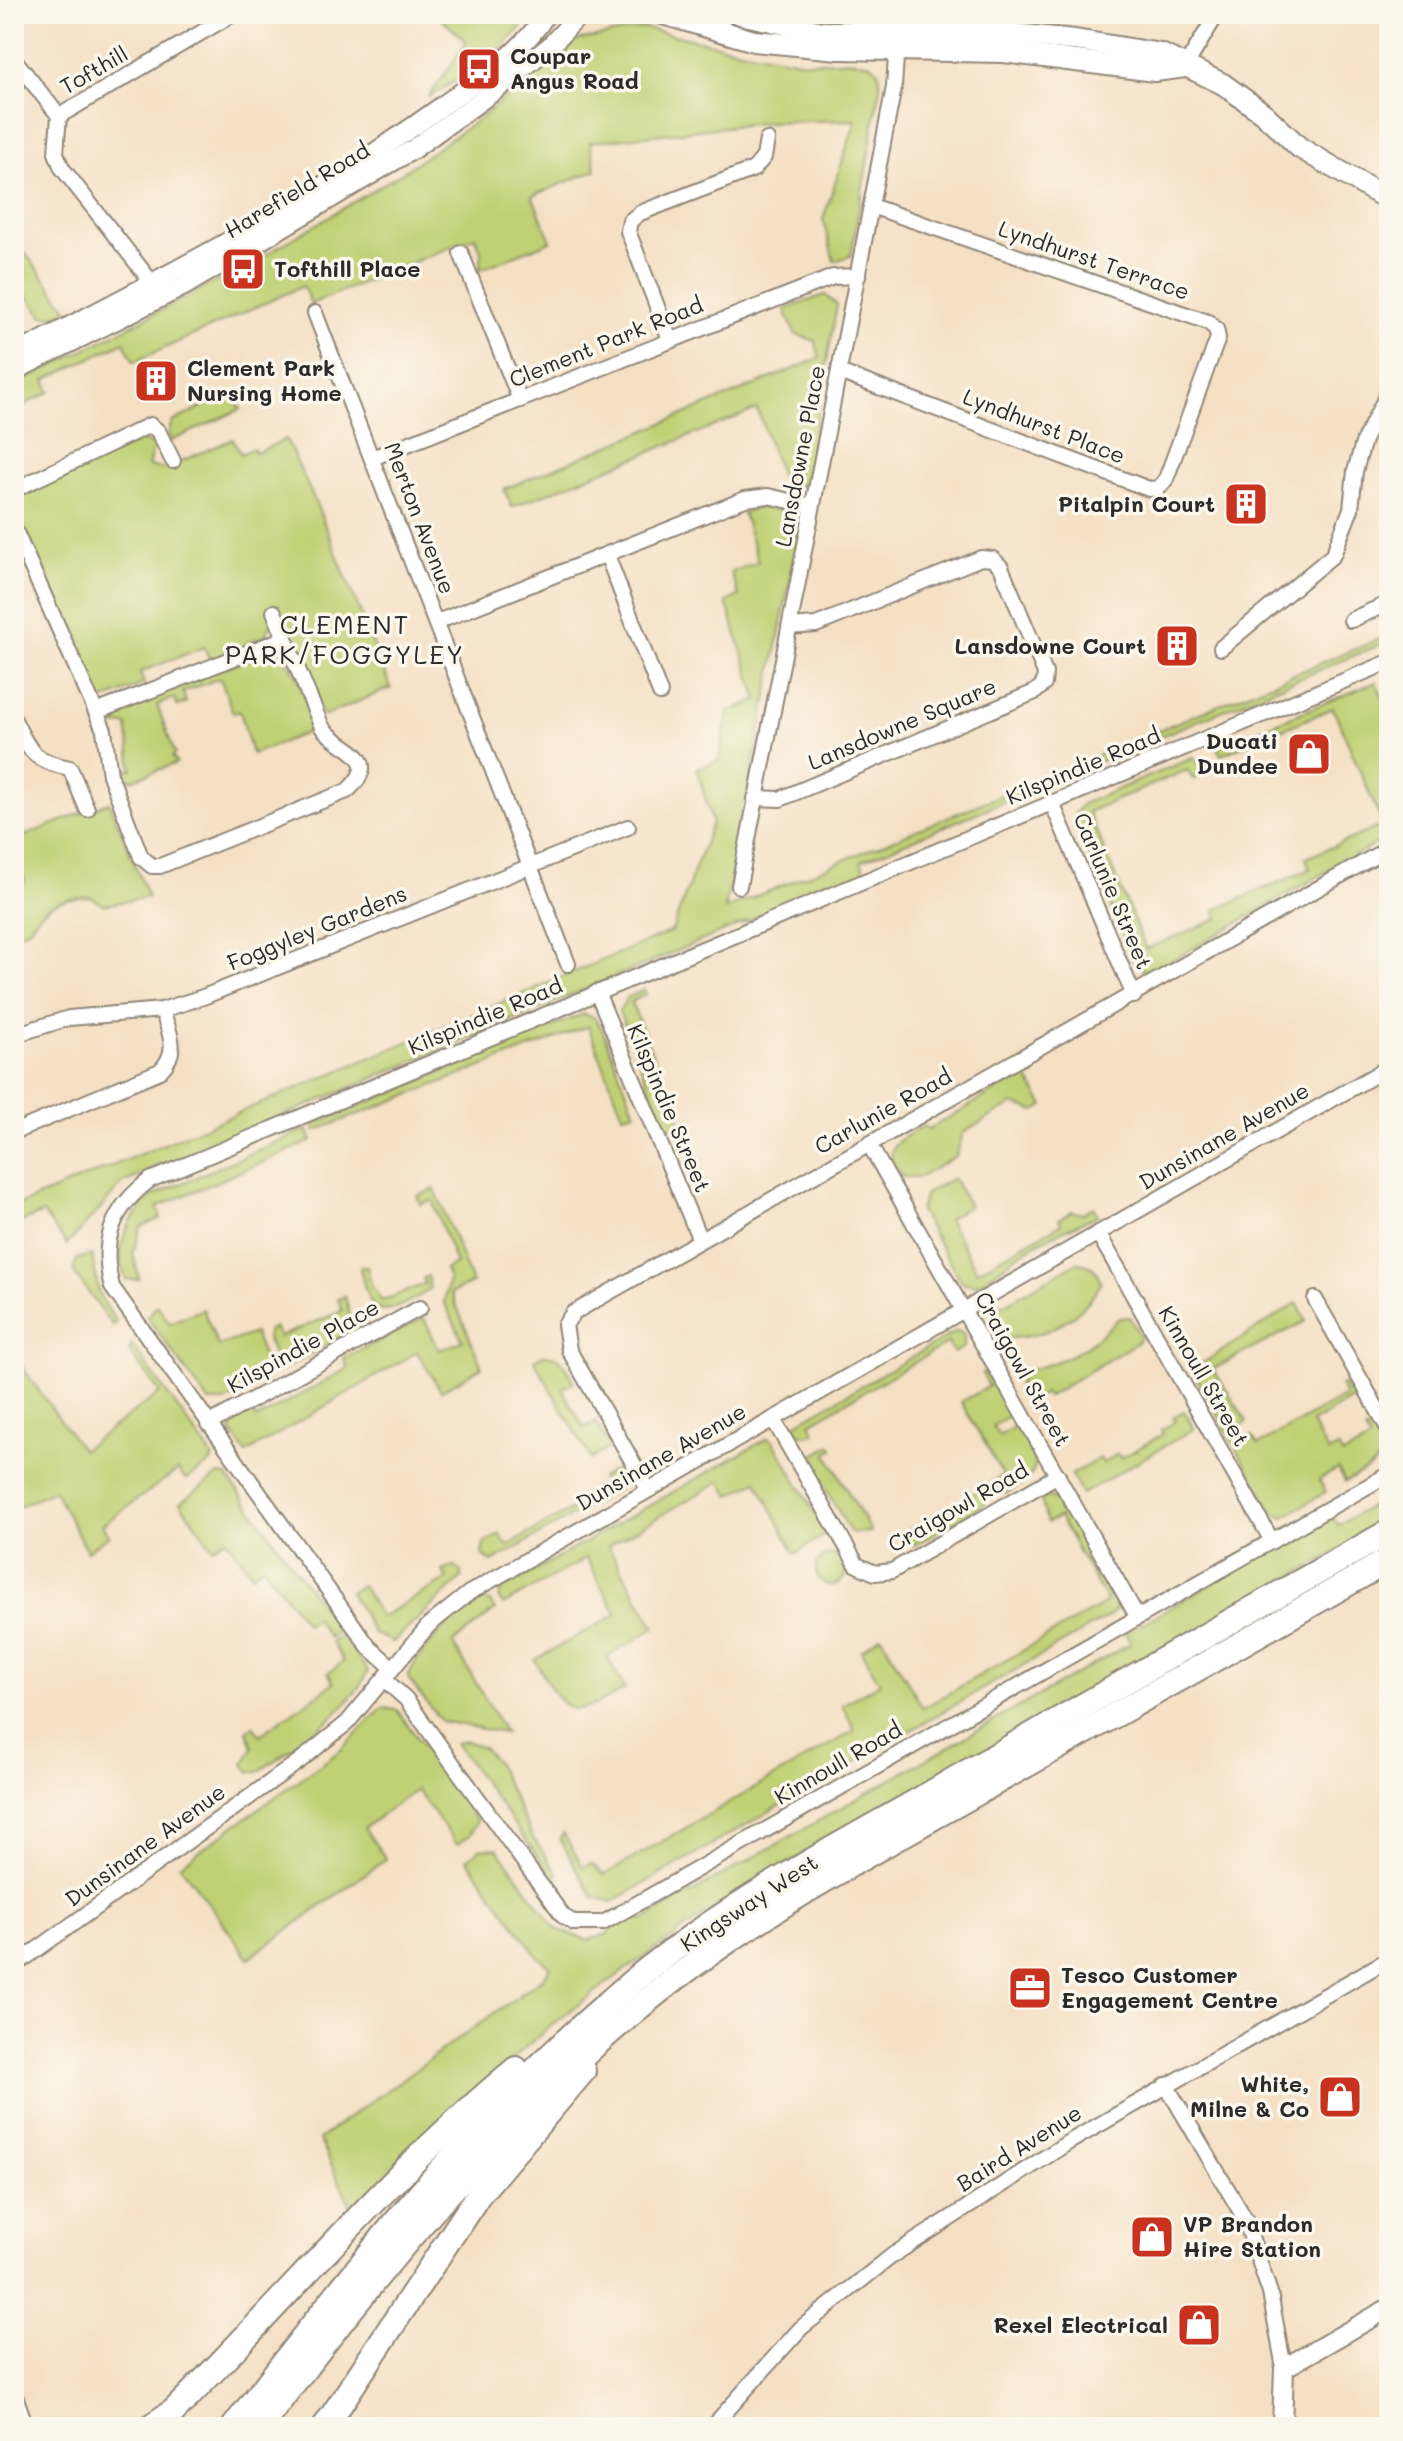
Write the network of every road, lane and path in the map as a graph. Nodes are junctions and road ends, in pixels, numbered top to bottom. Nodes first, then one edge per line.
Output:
1 (233, 14) edge
2 (546, 14) edge
3 (580, 14) edge
4 (663, 14) edge
5 (740, 14) edge
6 (1217, 14) edge
7 (897, 42) junction
8 (14, 59) edge
9 (1185, 67) junction
10 (59, 116) junction
11 (767, 140) dead end
12 (1389, 200) edge
13 (871, 206) junction
14 (461, 253) dead end
15 (858, 276) junction
16 (153, 284) junction
17 (315, 313) dead end
18 (670, 340) junction
19 (14, 355) edge
20 (14, 371) edge
21 (839, 372) junction
22 (1389, 391) edge
23 (520, 400) junction
24 (1191, 413) joint
25 (372, 458) junction
26 (173, 461) dead end
27 (14, 490) edge
28 (812, 506) junction
29 (14, 528) edge
30 (607, 555) junction
31 (1389, 603) edge
32 (274, 612) dead end
33 (1351, 620) dead end
34 (437, 622) junction
35 (789, 627) junction
36 (285, 638) junction
37 (1221, 648) dead end
38 (1389, 662) edge
39 (660, 693) dead end
40 (96, 712) junction
41 (14, 720) edge
42 (755, 798) junction
43 (1052, 803) junction
44 (87, 809) dead end
45 (628, 827) dead end
46 (1389, 848) edge
47 (532, 865) junction
48 (739, 886) dead end
49 (568, 964) dead end
50 (597, 992) junction
51 (1134, 996) junction
52 (162, 1010) junction
53 (14, 1032) edge
54 (1389, 1067) edge
55 (14, 1132) edge
56 (869, 1144) junction
57 (1098, 1233) junction
58 (700, 1240) junction
59 (1315, 1299) dead end
60 (420, 1308) dead end
61 (965, 1309) junction
62 (773, 1419) junction
63 (208, 1424) junction
64 (1389, 1430) edge
65 (1389, 1474) edge
66 (1058, 1475) junction
67 (648, 1489) junction
68 (1389, 1532) edge
69 (1272, 1541) junction
70 (1389, 1560) edge
71 (1137, 1616) junction
72 (389, 1674) junction
73 (1389, 1959) edge
74 (14, 1966) edge
75 (627, 2001) junction
76 (1166, 2085) junction
77 (1389, 2308) edge
78 (1284, 2368) junction
79 (14, 2399) edge
80 (24, 2427) edge
81 (150, 2427) edge
82 (234, 2427) edge
83 (260, 2427) edge
84 (325, 2427) edge
85 (712, 2427) edge
86 (1282, 2427) edge

1 - 10 street, Tofthill
2 - 16 street, Harefield Road
3 - 20 street, Harefield Road
4 - 7 main road
5 - 7 main road
6 - 9 street
7 - 9 main road
7 - 13 street, Lansdowne Place
8 - 10 street
9 - 12 main road
10 - 16 street
11 - 18 street
13 - 15 street, Lansdowne Place
13 - 24 street, Lyndhurst Terrace
14 - 23 street
15 - 18 street, Clement Park Road
15 - 21 street, Lansdowne Place
16 - 19 street, Harefield Road
17 - 25 street, Merton Avenue
18 - 23 street, Clement Park Road
21 - 24 street, Lyndhurst Place
21 - 28 street, Lansdowne Place
22 - 37 street
23 - 25 street, Clement Park Road
25 - 34 street, Merton Avenue
26 - 27 street
28 - 30 street
28 - 35 street, Lansdowne Place
29 - 40 street
30 - 34 street
30 - 39 street
31 - 33 street
32 - 36 street
34 - 47 street, Merton Avenue
35 - 42 street, Lansdowne Place
35 - 42 street, Lansdowne Square
36 - 40 street
36 - 40 street
38 - 43 street, Kilspindie Road
41 - 44 street
42 - 48 street, Lansdowne Place
43 - 50 street, Kilspindie Road
43 - 51 street, Carlunie Street
45 - 47 street, Foggyley Gardens
46 - 51 street, Carlunie Road
47 - 49 street, Merton Avenue
47 - 52 street, Foggyley Gardens
50 - 58 street, Kilspindie Street
50 - 63 street, Kilspindie Road
51 - 56 street, Carlunie Road
52 - 53 street, Foggyley Gardens
52 - 55 street
54 - 57 street, Dunsinane Avenue
56 - 58 street, Carlunie Road
56 - 61 street, Craigowl Street
57 - 61 street, Dunsinane Avenue
57 - 69 street, Kinnoull Street
58 - 67 street, Carlunie Road
59 - 64 street
60 - 63 street, Kilspindie Place
61 - 62 street, Dunsinane Avenue
61 - 66 street, Craigowl Street
62 - 66 street, Craigowl Road
62 - 67 street, Dunsinane Avenue
63 - 72 street, Kilspindie Road
65 - 69 street, Kinnoull Road
66 - 71 street, Craigowl Street
67 - 72 street, Dunsinane Avenue
68 - 75 highway, Kingsway West
69 - 71 street, Kinnoull Road
70 - 75 highway, Kingsway West
71 - 72 street, Kinnoull Road
72 - 74 street, Dunsinane Avenue
73 - 76 street, Baird Avenue
75 - 81 highway
75 - 82 highway, Kingsway West
75 - 83 highway, Kingsway West
75 - 84 highway
76 - 78 street
76 - 85 street, Baird Avenue
77 - 78 street
78 - 86 street
79 - 80 street

